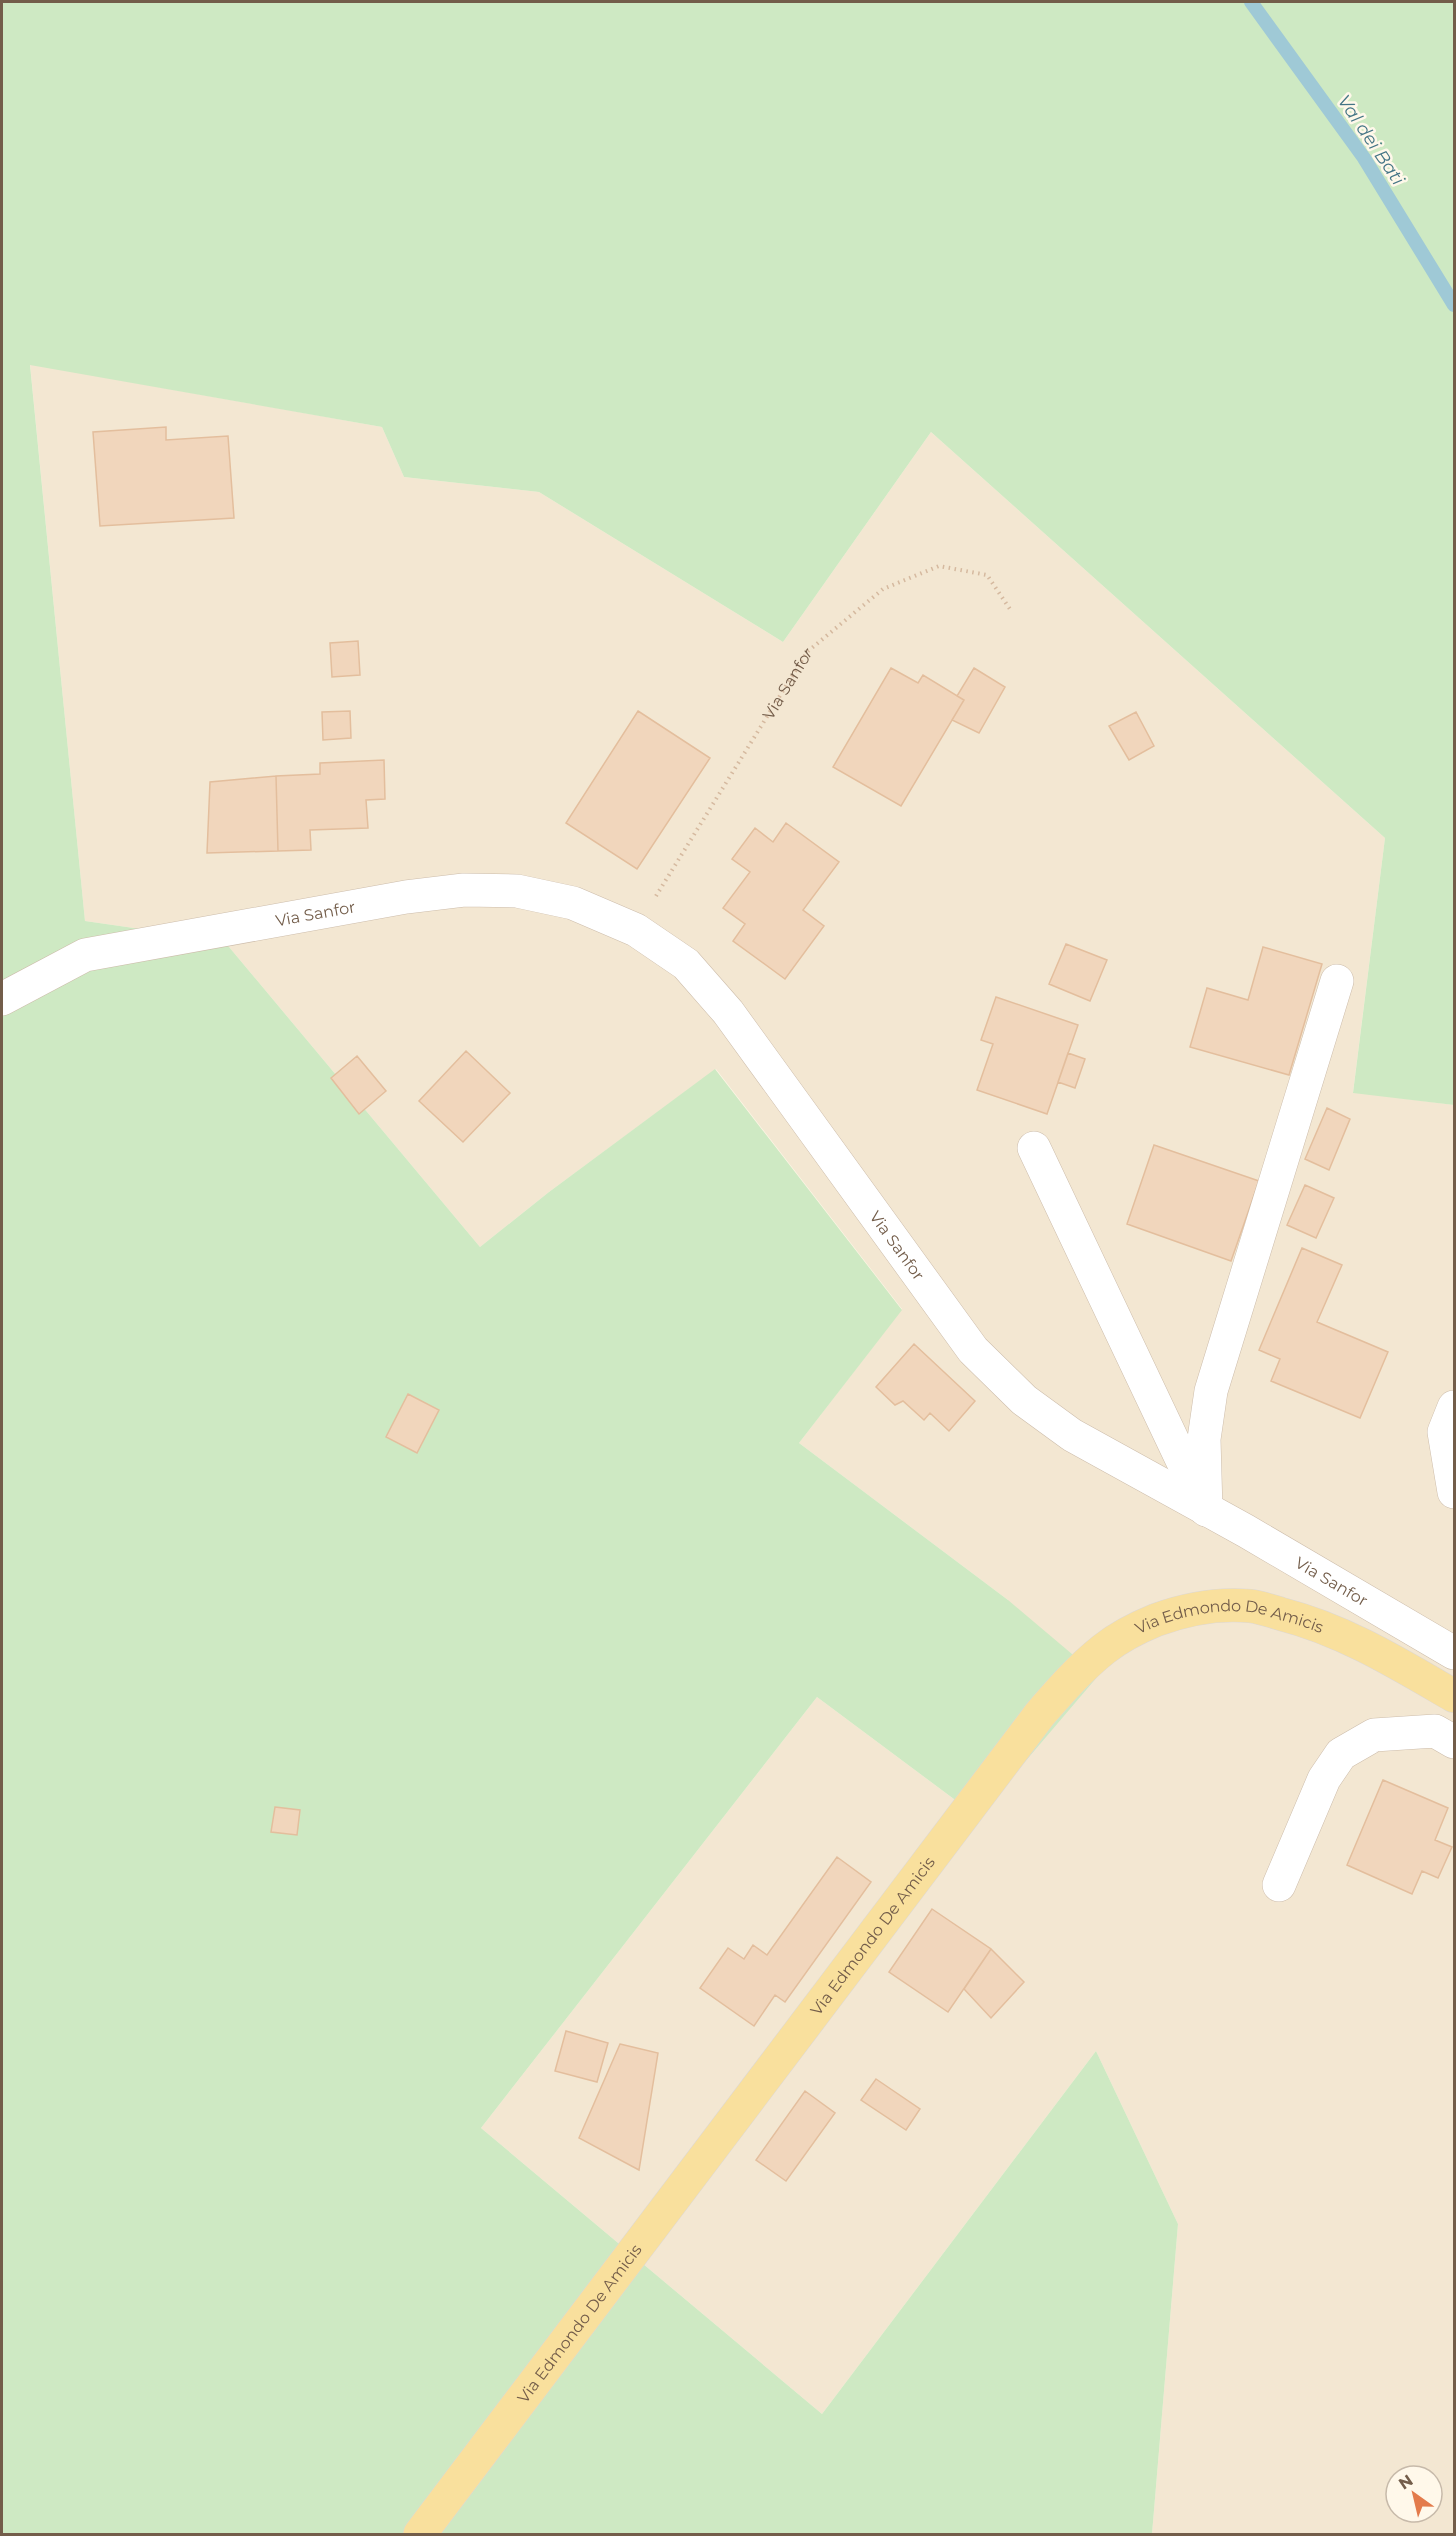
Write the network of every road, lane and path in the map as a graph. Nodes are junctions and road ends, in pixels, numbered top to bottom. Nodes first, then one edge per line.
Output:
1 (1012, 612) dead end
2 (636, 930) junction
3 (1337, 981) dead end
4 (2, 999) edge
5 (1034, 1148) dead end
6 (1455, 1407) edge
7 (1455, 1492) edge
8 (1206, 1510) junction
9 (1455, 1653) edge
10 (1455, 1696) edge
11 (1455, 1742) edge
12 (1279, 1885) dead end
13 (420, 2535) edge

1 - 2 path, Via Sanfor
2 - 4 street, Via Sanfor
2 - 8 street, Via Sanfor
3 - 8 street
5 - 8 street
6 - 7 street
8 - 9 street, Via Sanfor
10 - 13 main road, Via Edmondo De Amicis
11 - 12 street

